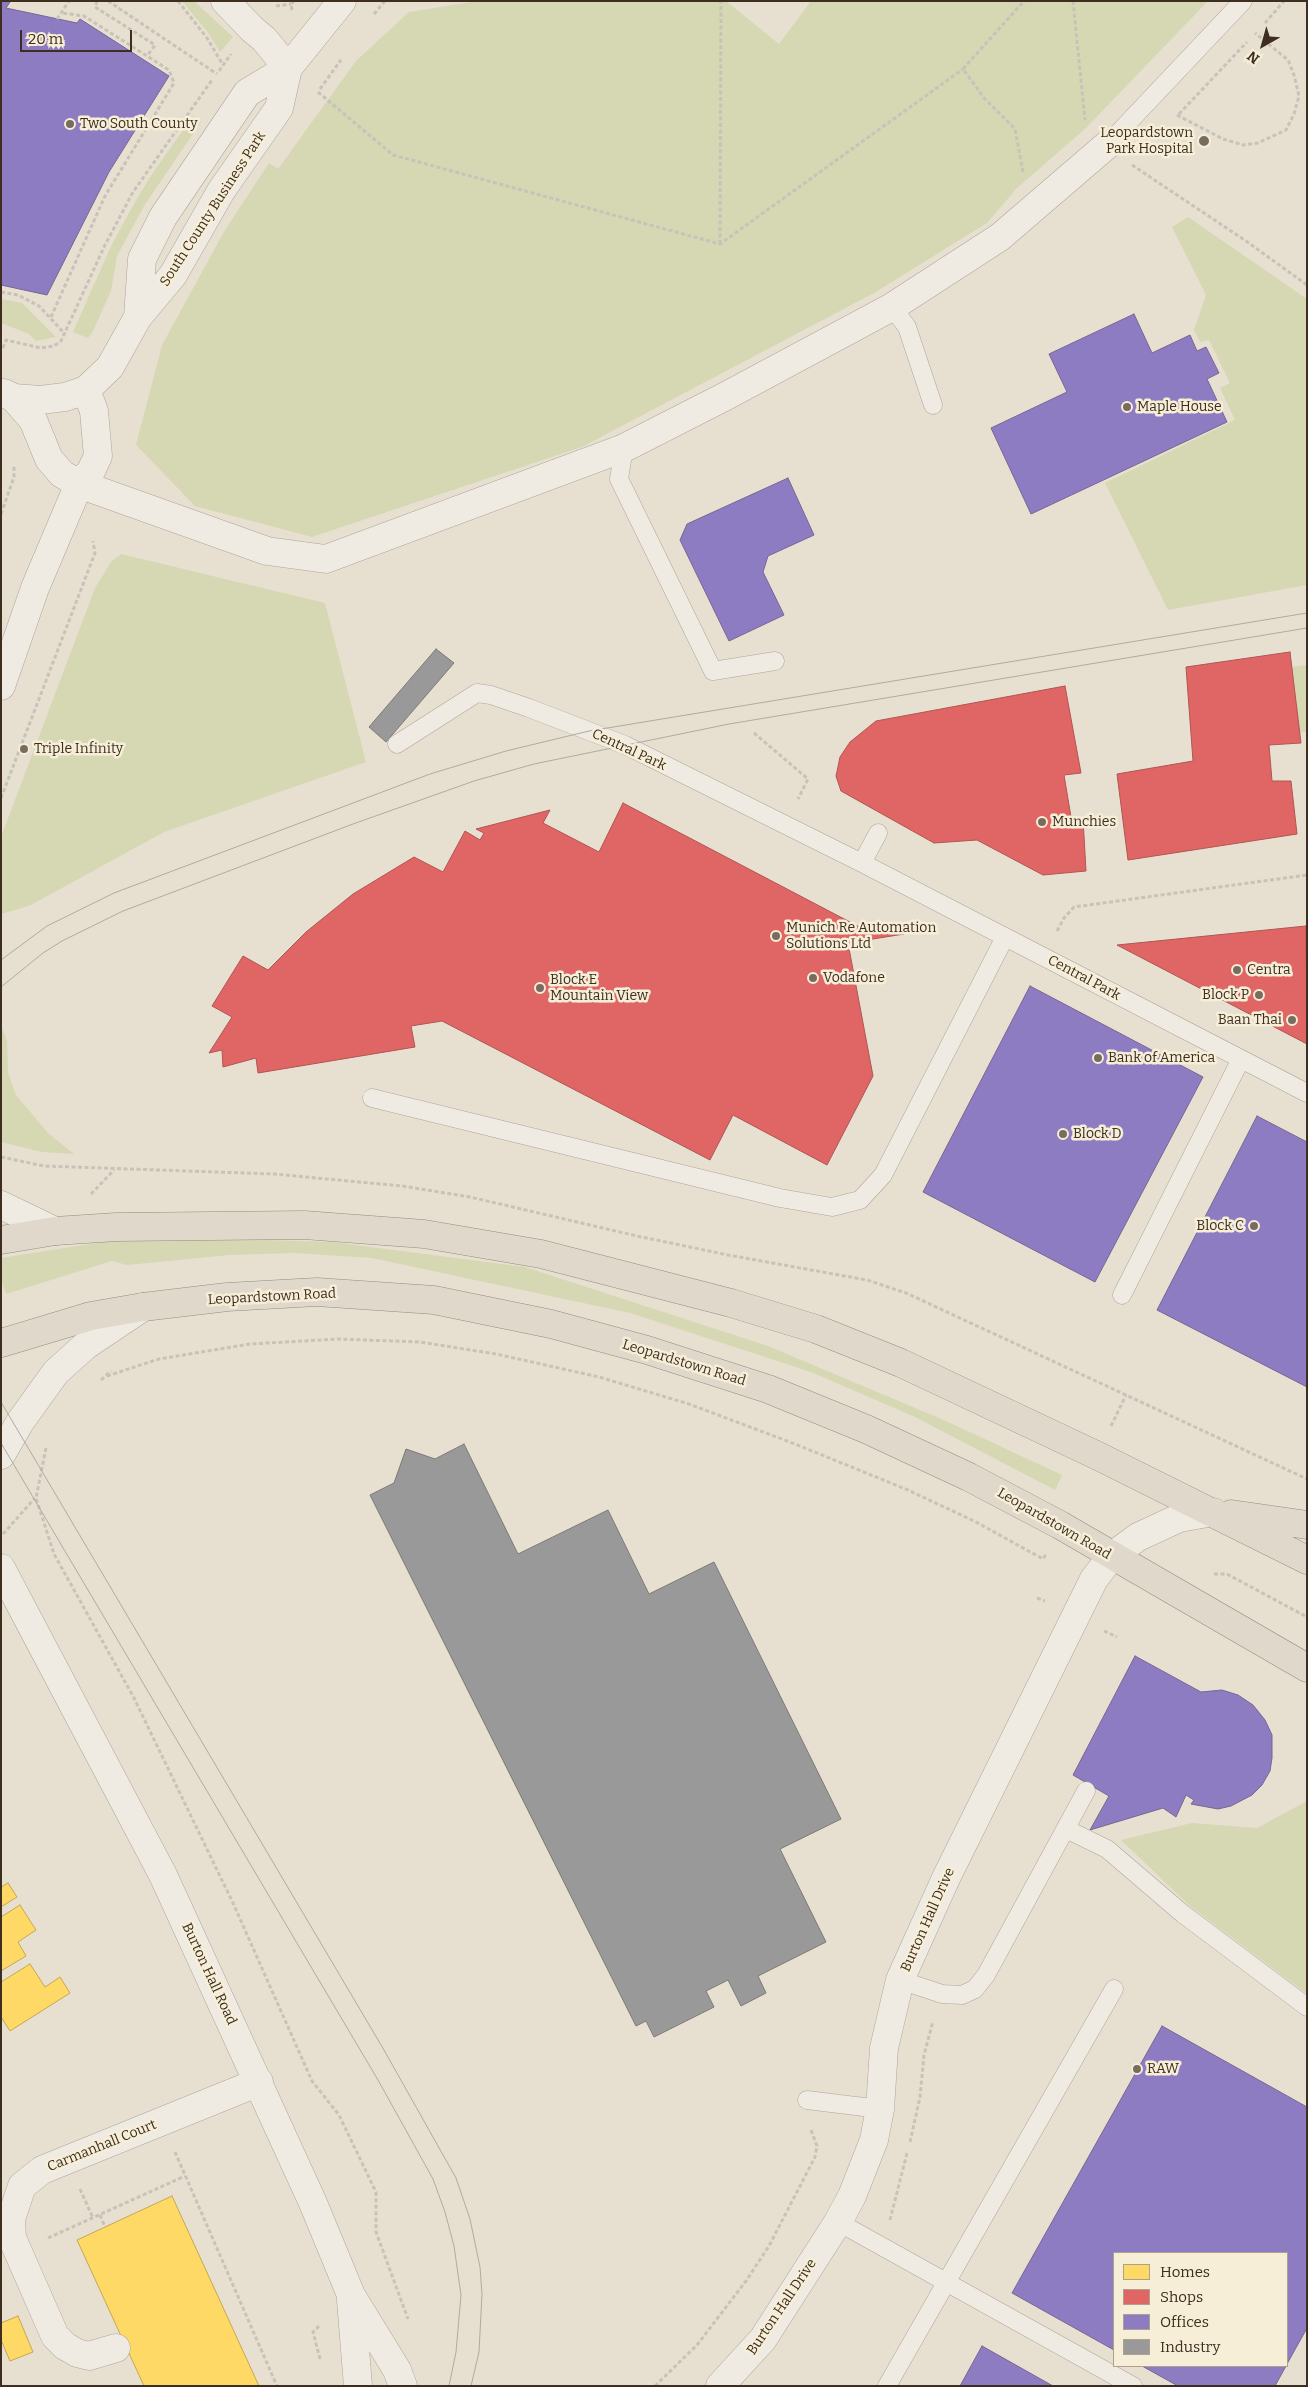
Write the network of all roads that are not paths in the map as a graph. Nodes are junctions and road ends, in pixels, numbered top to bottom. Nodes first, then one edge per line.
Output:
1 (225, 1) edge
2 (342, 1) edge
3 (1243, 1) edge
4 (288, 68) junction
5 (1107, 145) joint
6 (892, 307) junction
7 (138, 317) junction
8 (86, 390) junction
9 (8, 395) edge
10 (933, 405) dead end
11 (624, 448) junction
12 (80, 484) junction
13 (774, 661) dead end
14 (1, 686) edge
15 (397, 744) dead end
16 (878, 833) dead end
17 (862, 863) junction
18 (1005, 937) junction
19 (1241, 1059) junction
20 (1307, 1093) edge
21 (372, 1098) dead end
22 (1, 1205) edge
23 (55, 1231) junction
24 (1, 1240) edge
25 (1122, 1295) dead end
26 (143, 1307) junction
27 (1, 1343) edge
28 (1, 1455) edge
29 (1213, 1512) junction
30 (1307, 1525) edge
31 (1111, 1557) junction
32 (1307, 1560) edge
33 (1, 1568) edge
34 (1307, 1668) edge
35 (1086, 1791) dead end
36 (1066, 1828) junction
37 (900, 1980) junction
38 (1114, 1990) dead end
39 (1307, 2007) edge
40 (259, 2082) junction
41 (807, 2100) dead end
42 (880, 2109) junction
43 (838, 2222) junction
44 (946, 2282) junction
45 (350, 2295) junction
46 (116, 2348) dead end
47 (358, 2386) edge
48 (403, 2386) edge
49 (720, 2386) edge
50 (887, 2386) edge
51 (1133, 2386) edge

1 - 4 street
2 - 4 street, South County Business Park
3 - 5 lane
4 - 7 street, South County Business Park
4 - 7 street, South County Business Park
5 - 6 street
6 - 10 lane
6 - 11 street
7 - 8 street, South County Business Park
8 - 9 street
8 - 12 street
9 - 12 street
11 - 12 street
11 - 13 lane
12 - 14 street
15 - 17 lane, Central Park
16 - 17 lane
17 - 18 lane, Central Park
18 - 19 lane, Central Park
18 - 21 lane
19 - 20 lane, Central Park
19 - 25 lane
22 - 23 street
23 - 24 highway
23 - 29 highway
26 - 27 highway, Leopardstown Road
26 - 28 street
26 - 31 highway, Leopardstown Road
29 - 30 highway
29 - 31 street, Burton Hall Drive
29 - 32 highway
31 - 34 highway, Leopardstown Road
31 - 37 street, Burton Hall Drive
33 - 40 street, Burton Hall Road
35 - 36 lane
36 - 37 lane
36 - 39 lane
37 - 42 street, Burton Hall Drive
38 - 44 lane
40 - 45 street, Burton Hall Road
40 - 46 street, Carmanhall Court
41 - 42 lane
42 - 43 street, Burton Hall Drive
43 - 44 lane
43 - 49 street, Burton Hall Drive
44 - 50 lane
44 - 51 lane
45 - 47 street
45 - 48 street, Burton Hall Road

